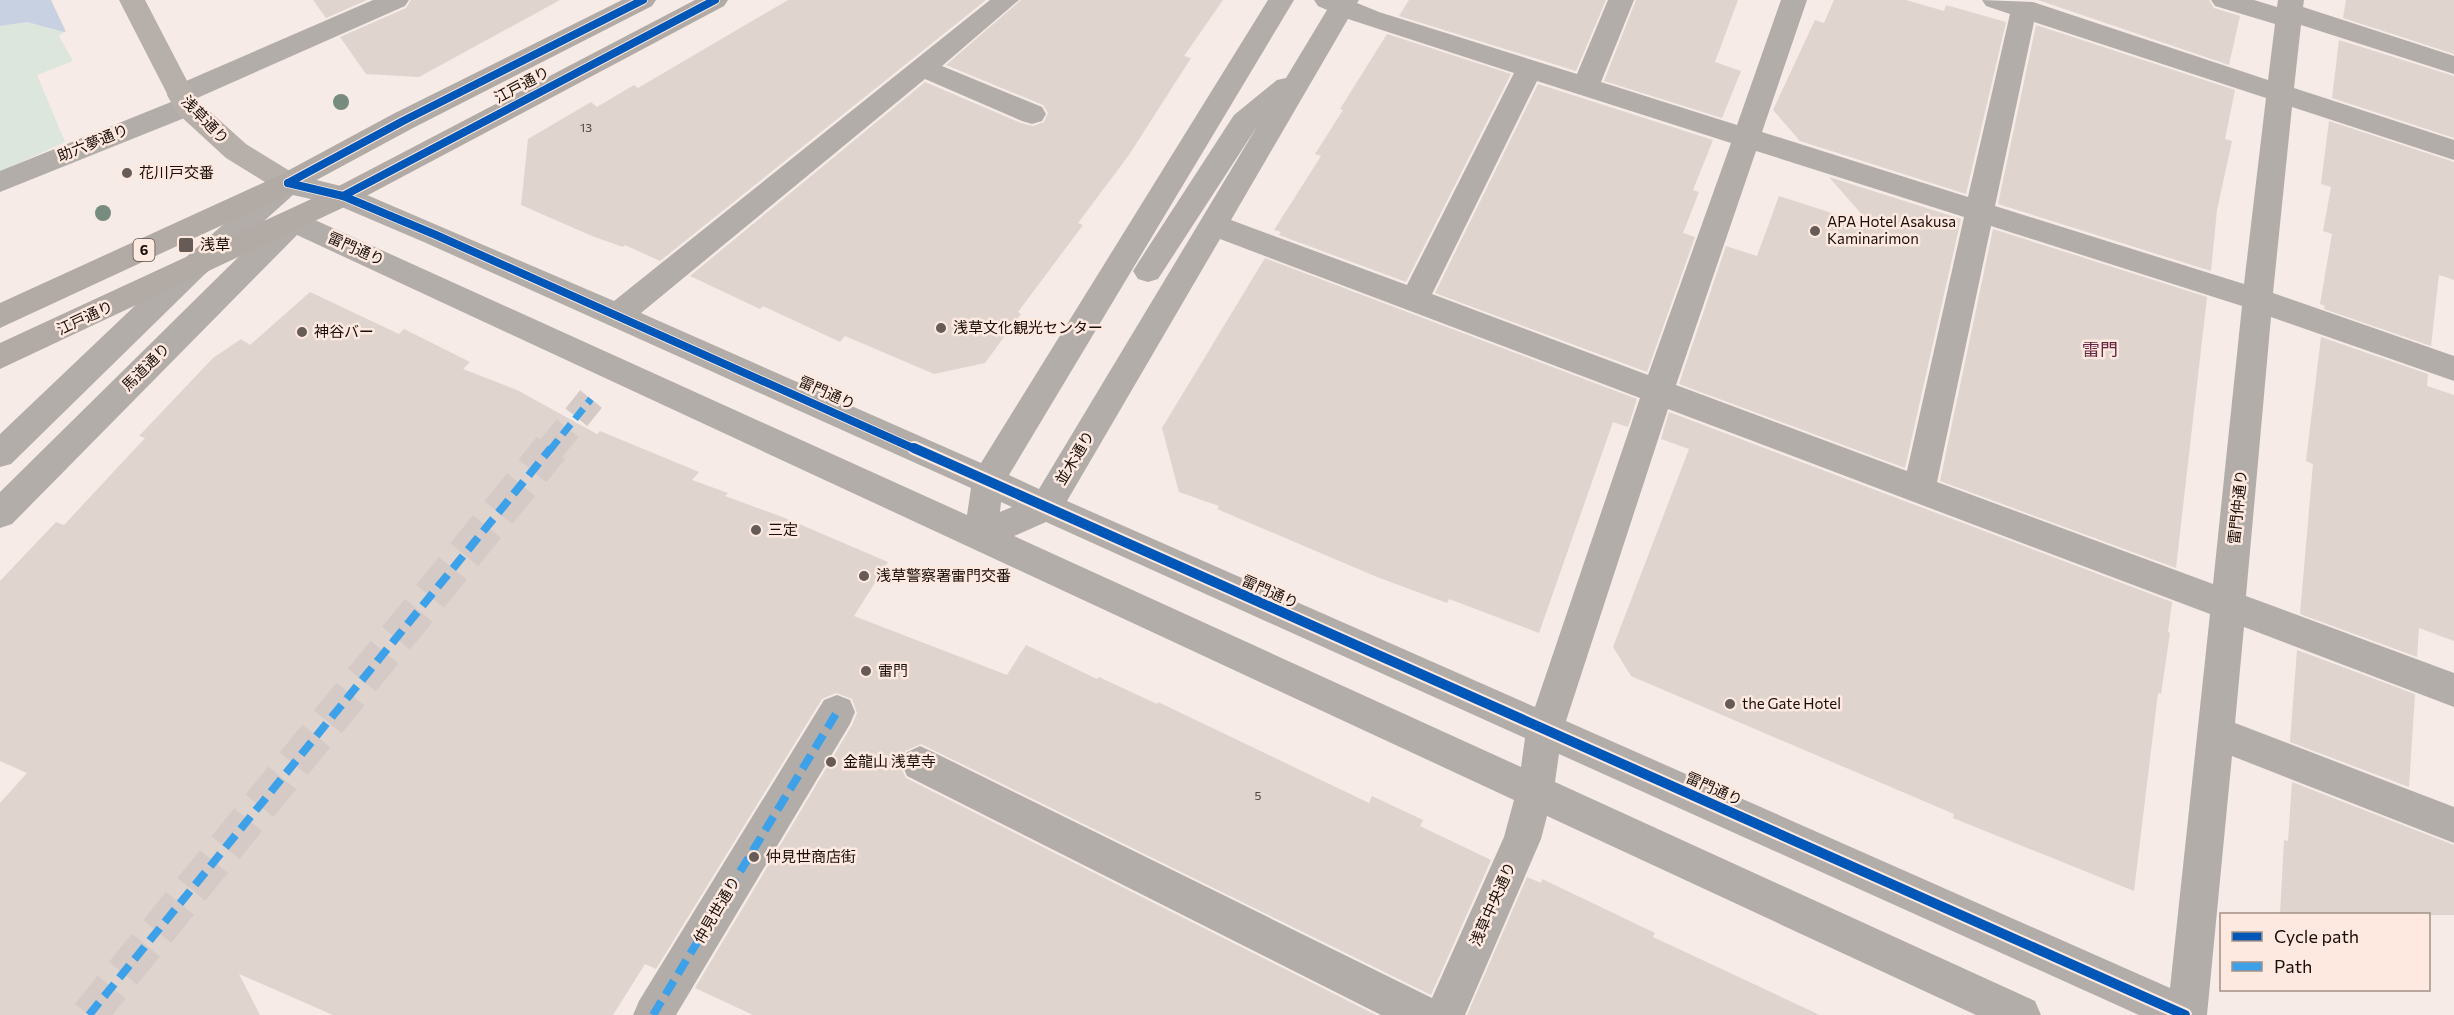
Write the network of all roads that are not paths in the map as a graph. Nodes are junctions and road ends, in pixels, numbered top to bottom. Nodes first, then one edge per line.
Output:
1 (132, 0) edge
2 (396, 0) edge
3 (643, 0) edge
4 (715, 0) edge
5 (1006, 0) edge
6 (1281, 0) edge
7 (1621, 0) edge
8 (1794, 0) edge
9 (1995, 0) edge
10 (2224, 0) edge
11 (1338, 2) edge
12 (2024, 8) junction
13 (2290, 10) edge
14 (2454, 65) edge
15 (923, 68) junction
16 (1530, 68) junction
17 (1303, 73) junction
18 (1586, 86) junction
19 (2281, 92) junction
20 (184, 101) junction
21 (1032, 114) dead end
22 (1747, 136) junction
23 (2454, 150) edge
24 (0, 182) edge
25 (288, 183) junction
26 (343, 196) junction
27 (1982, 211) junction
28 (293, 221) junction
29 (1214, 225) junction
30 (194, 267) junction
31 (1148, 271) dead end
32 (1414, 300) junction
33 (2258, 300) junction
34 (618, 315) junction
35 (0, 316) edge
36 (0, 357) edge
37 (2454, 369) edge
38 (1658, 392) junction
39 (0, 454) edge
40 (988, 481) junction
41 (1919, 489) junction
42 (1046, 507) junction
43 (0, 514) edge
44 (980, 536) junction
45 (2228, 605) junction
46 (2454, 690) edge
47 (837, 712) dead end
48 (1545, 730) junction
49 (2218, 733) junction
50 (920, 764) dead end
51 (1535, 791) junction
52 (2454, 825) edge
53 (653, 1015) edge
54 (1424, 1015) edge
55 (1444, 1015) edge
56 (2021, 1015) edge
57 (2186, 1015) edge

1 - 20 main road, 浅草通り
2 - 20 street, 助六夢通り
3 - 25 highway, 江戸通り / 6
4 - 26 highway, 江戸通り / 6
5 - 15 street
6 - 40 street
7 - 18 street
8 - 22 street, 浅草中央通り
9 - 12 street
10 - 13 street
11 - 16 street
11 - 17 street, 並木通り
12 - 19 street
12 - 27 street
13 - 14 street
13 - 19 street, 雷門仲通り
15 - 21 street
15 - 34 street
16 - 18 street
16 - 32 street
17 - 29 street, 並木通り
17 - 31 street
18 - 22 street
19 - 23 street
19 - 33 street, 雷門仲通り
20 - 24 street, 助六夢通り
20 - 25 main road, 浅草通り
22 - 27 street
22 - 38 street, 浅草中央通り
25 - 26 street, 雷門通り
25 - 28 street
25 - 30 street
25 - 35 highway, 江戸通り / 6
26 - 28 highway, 江戸通り / 6
26 - 34 street, 雷門通り
27 - 33 street
27 - 41 street
28 - 30 highway, 江戸通り / 6
28 - 43 street, 馬道通り
28 - 44 street, 雷門通り
29 - 32 street
29 - 42 street, 並木通り
30 - 36 highway, 江戸通り / 6
30 - 39 street
32 - 38 street
33 - 37 street
33 - 45 street, 雷門仲通り
34 - 40 street, 雷門通り
38 - 41 street
38 - 48 street, 浅草中央通り
40 - 42 street, 雷門通り
40 - 44 street
41 - 45 street
42 - 44 street
42 - 48 street, 雷門通り
44 - 51 street, 雷門通り
45 - 46 street
45 - 49 street, 雷門仲通り
47 - 53 street, 仲見世通り
48 - 51 street, 浅草中央通り
48 - 57 street, 雷門通り
49 - 52 street
49 - 57 street, 雷門仲通り
50 - 54 street
51 - 55 street, 浅草中央通り
51 - 56 street, 雷門通り

